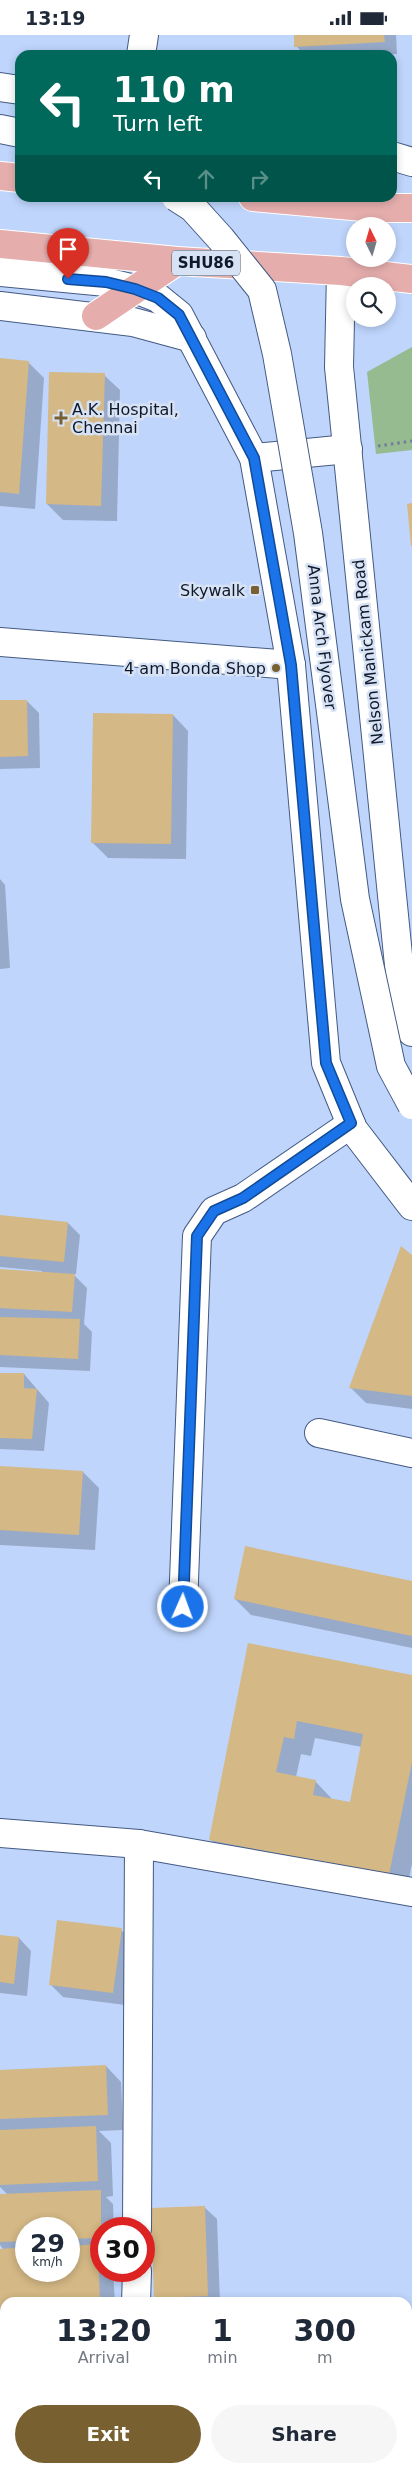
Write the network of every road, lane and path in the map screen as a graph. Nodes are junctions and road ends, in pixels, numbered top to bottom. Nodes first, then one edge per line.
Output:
1 (144, 35) edge
2 (142, 50) edge
3 (0, 87) edge
4 (15, 89) edge
5 (0, 129) edge
6 (15, 132) edge
7 (397, 158) edge
8 (412, 162) edge
9 (0, 176) edge
10 (15, 178) edge
11 (184, 202) edge
12 (308, 202) edge
13 (412, 208) edge
14 (0, 245) edge
15 (177, 261) junction
16 (0, 271) edge
17 (341, 271) junction
18 (412, 279) edge
19 (135, 289) junction
20 (0, 306) edge
21 (96, 316) junction
22 (192, 338) junction
23 (348, 449) junction
24 (254, 458) junction
25 (0, 642) edge
26 (291, 665) junction
27 (412, 1032) edge
28 (412, 1105) edge
29 (351, 1123) junction
30 (412, 1206) edge
31 (319, 1433) dead end
32 (412, 1453) edge
33 (183, 1607) dead end
34 (0, 1833) edge
35 (139, 1844) junction
36 (412, 1892) edge
37 (137, 2217) edge
38 (137, 2282) edge
39 (136, 2297) edge

1 - 2 main road
3 - 4 main road
5 - 6 main road
7 - 8 main road
9 - 10 main road
11 - 28 main road, Anna Arch Flyover, bridge
12 - 13 main road
14 - 15 main road, SHU86
15 - 17 main road, SHU86
15 - 19 main road
16 - 19 main road
17 - 18 main road, SHU86
17 - 23 main road, Nelson Manickam Road
19 - 21 main road
19 - 22 main road
20 - 21 main road
21 - 22 main road
22 - 24 main road
23 - 24 main road
23 - 27 main road, Nelson Manickam Road
24 - 26 main road
25 - 26 main road
26 - 29 main road
29 - 30 main road
29 - 33 main road
31 - 32 main road
34 - 35 main road
35 - 36 main road
35 - 37 main road
38 - 39 main road

